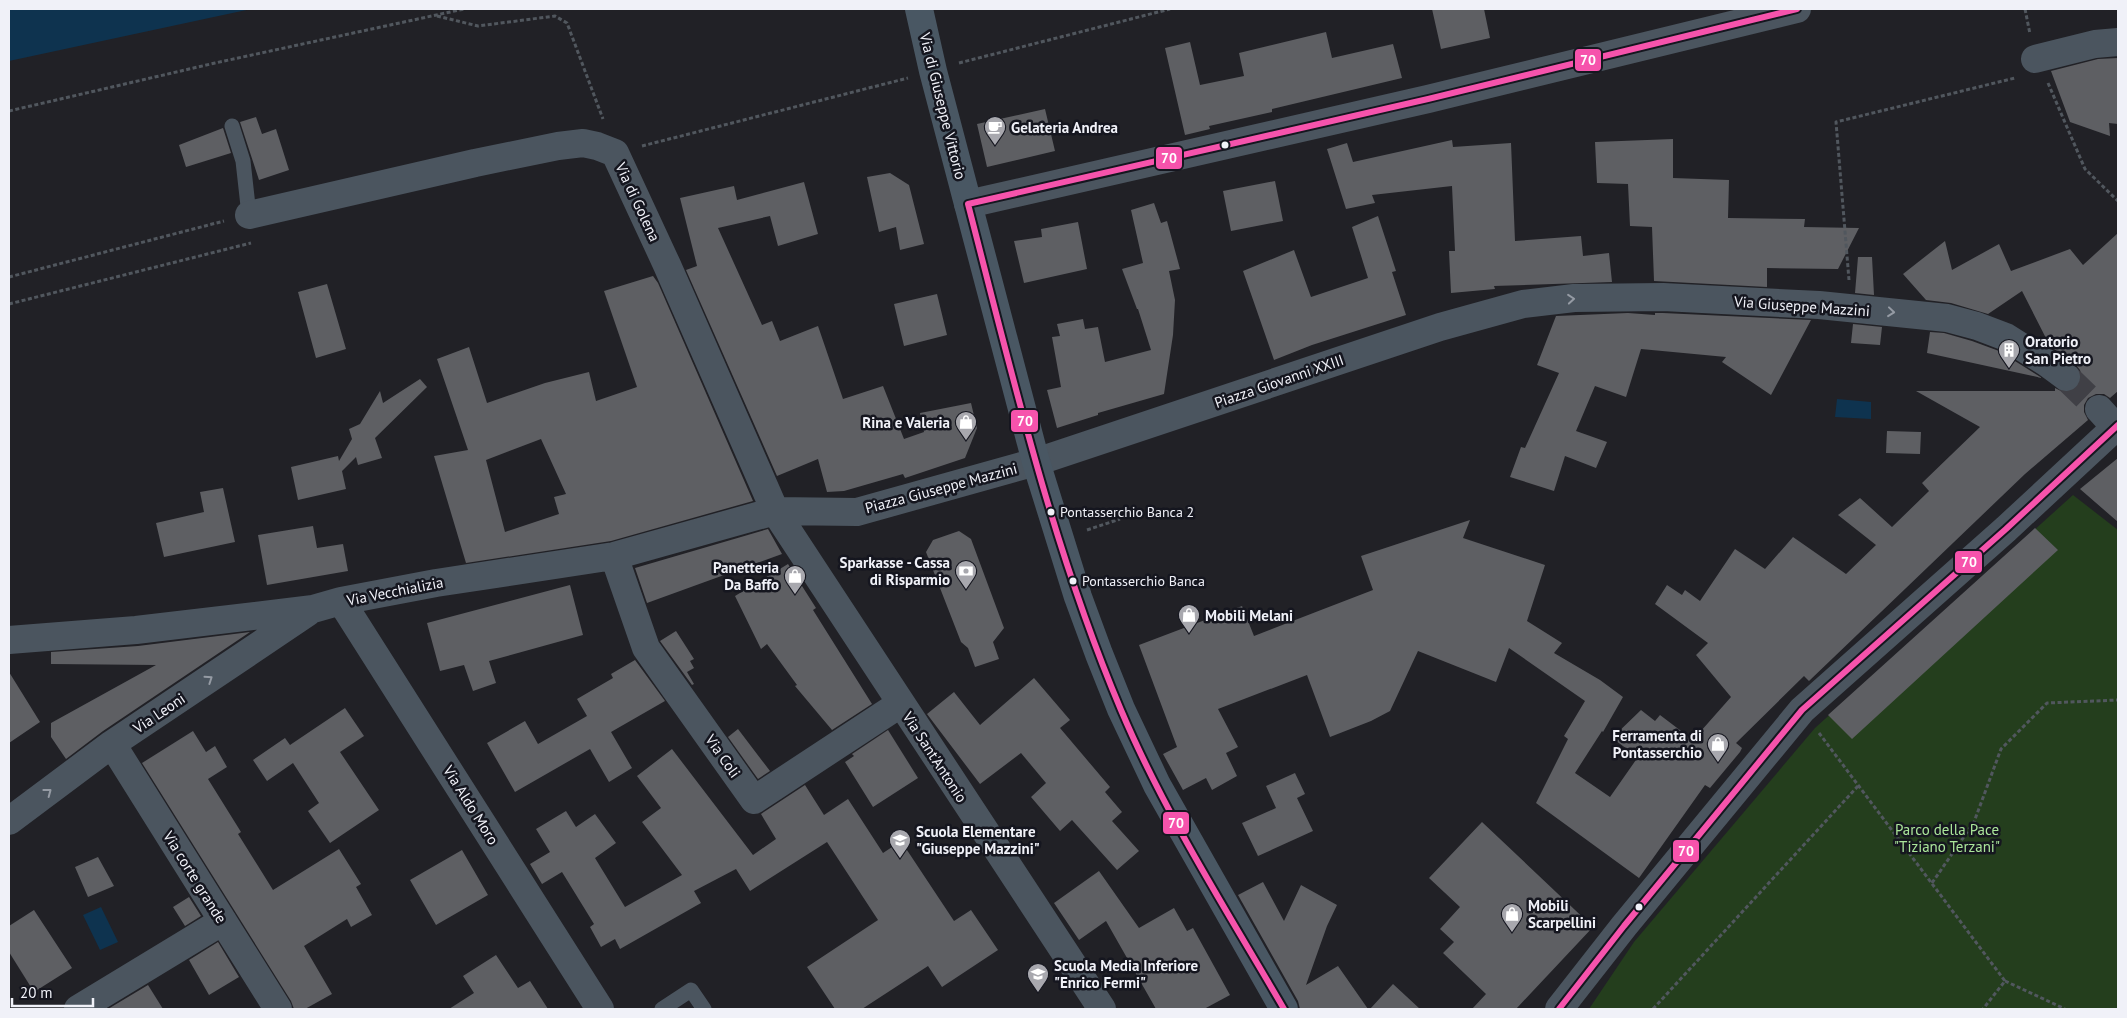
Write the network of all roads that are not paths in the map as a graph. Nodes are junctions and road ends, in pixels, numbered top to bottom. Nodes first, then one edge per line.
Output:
1 (919, 9) edge
2 (1797, 9) edge
3 (2118, 42) edge
4 (2039, 65) road end
5 (232, 126) dead end
6 (968, 204) junction
7 (249, 215) joint
8 (1523, 304) joint
9 (2066, 377) tunnel mouth
10 (2113, 423) edge
11 (1036, 462) junction
12 (775, 511) junction
13 (614, 556) junction
14 (341, 601) junction
15 (313, 609) junction
16 (9, 640) edge
17 (900, 704) junction
18 (112, 744) junction
19 (9, 821) edge
20 (222, 921) junction
21 (78, 1009) edge
22 (278, 1009) edge
23 (600, 1009) edge
24 (662, 1009) edge
25 (704, 1009) edge
26 (1102, 1009) edge
27 (1284, 1009) edge
28 (1559, 1009) edge

1 - 6 main road, Via di Giuseppe Vittorio
2 - 6 street
3 - 4 street
5 - 7 lane
6 - 11 main road, Via di Giuseppe Vittorio
7 - 12 street, Via di Golena
8 -> 9 street, Via Giuseppe Mazzini
8 - 11 street, Piazza Giovanni XXIII
10 - 28 street
11 - 12 street, Piazza Giuseppe Mazzini
11 - 27 main road, Via di Giuseppe Vittorio
12 - 13 street, Via Vecchializia
12 - 17 street
13 - 14 street, Via Vecchializia
13 - 17 street, Via Coli
14 - 15 street, Via Vecchializia
14 - 23 street, Via Aldo Moro
15 - 16 street, Via Vecchializia
18 -> 15 street, Via Leoni
17 - 26 street, Via Sant'Antonio
19 -> 18 street, Via Leoni
18 - 20 street, Via corte grande
20 - 21 street
20 - 22 street, Via corte grande
24 - 25 lane

